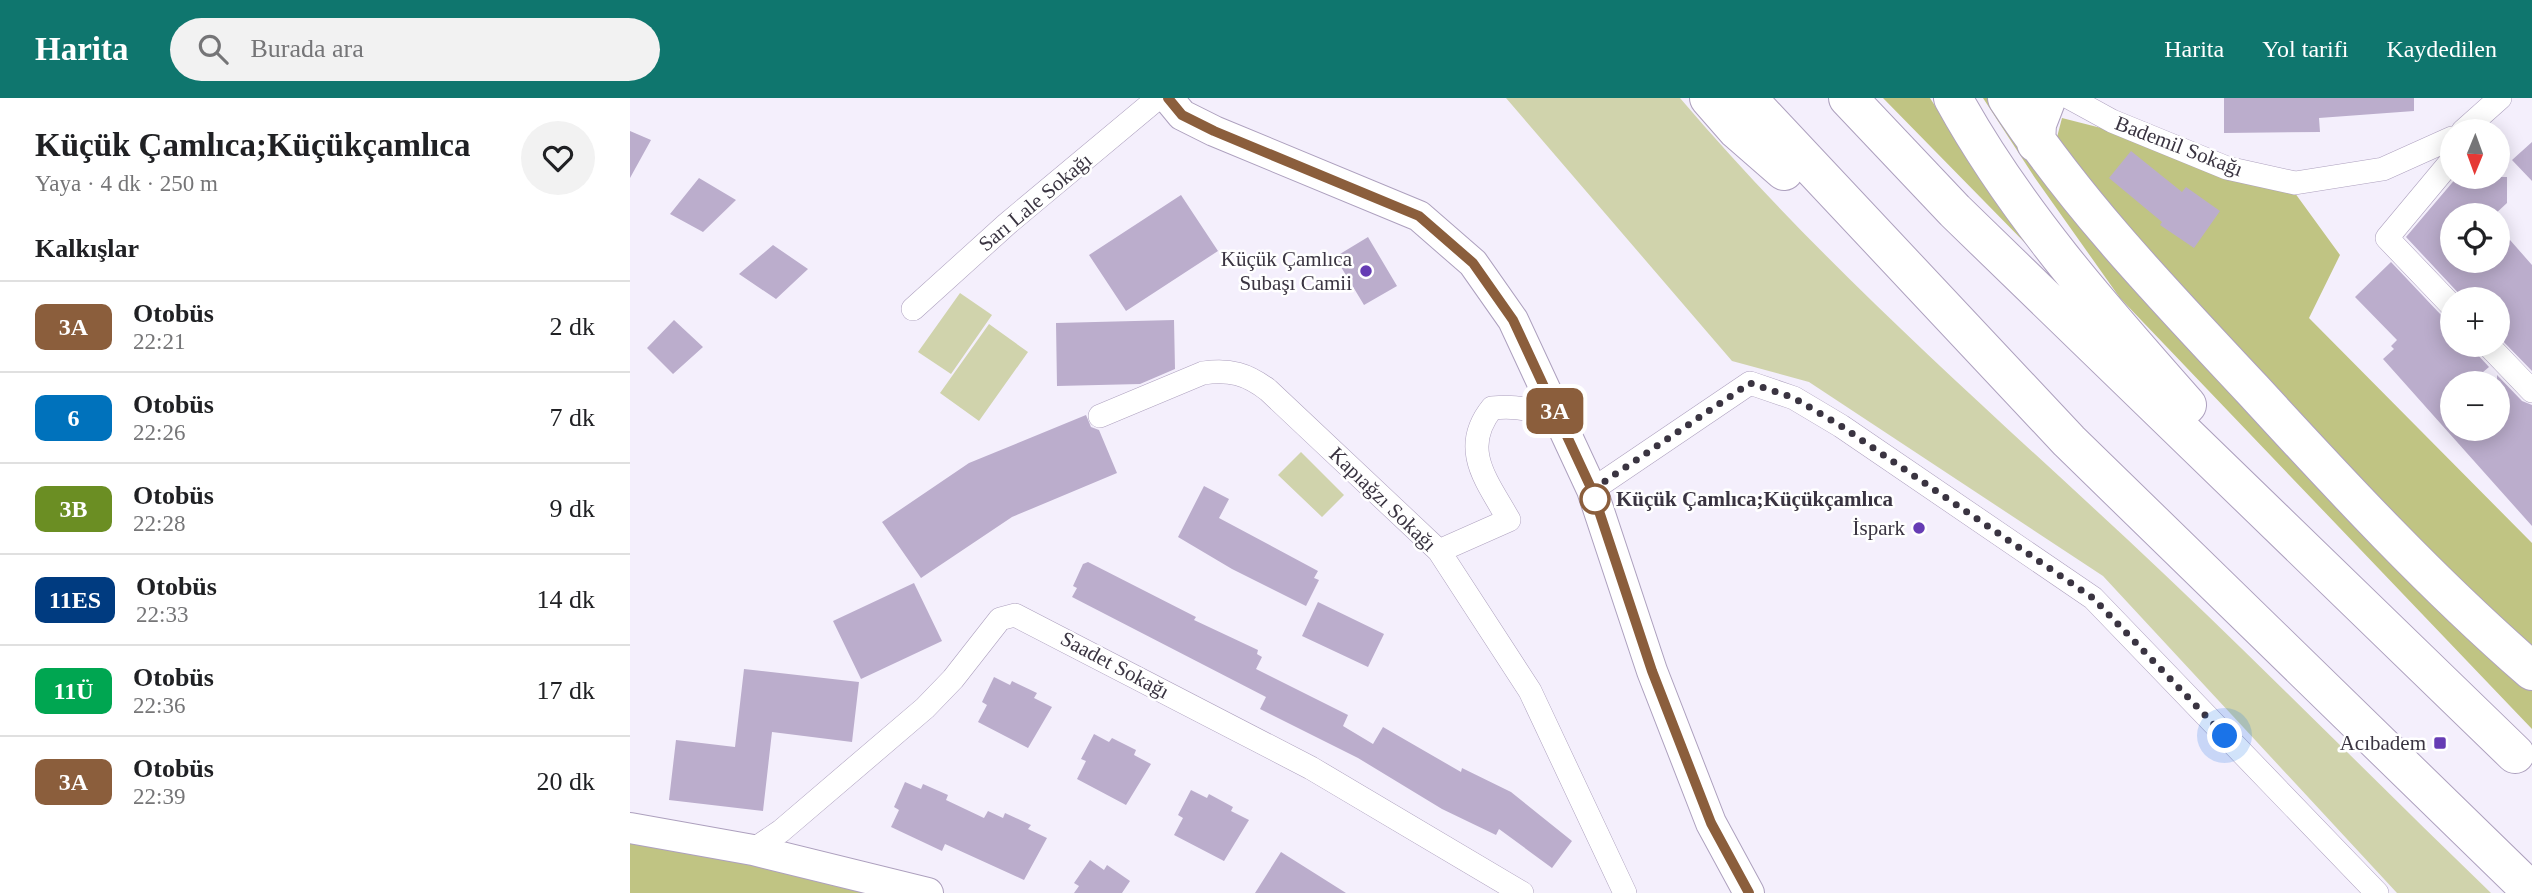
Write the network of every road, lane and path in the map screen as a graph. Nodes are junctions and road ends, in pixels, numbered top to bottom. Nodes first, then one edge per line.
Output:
1 (1158, 98) edge
2 (1168, 98) edge
3 (1709, 98) edge
4 (1747, 98) edge
5 (1847, 98) edge
6 (1953, 98) edge
7 (2007, 98) edge
8 (2047, 98) edge
9 (2070, 98) edge
10 (2502, 98) edge
11 (2477, 119) edge
12 (2485, 119) edge
13 (2036, 143) junction
14 (2440, 143) edge
15 (2440, 174) edge
16 (2440, 293) edge
17 (1934, 300) junction
18 (913, 309) dead end
19 (2499, 357) edge
20 (2532, 391) edge
21 (1100, 416) dead end
22 (1560, 422) junction
23 (1592, 490) junction
24 (1439, 551) junction
25 (2532, 671) edge
26 (2524, 763) edge
27 (630, 828) edge
28 (753, 850) junction
29 (2532, 892) edge
30 (928, 893) edge
31 (1522, 893) edge
32 (1625, 893) edge
33 (1749, 893) edge
34 (2377, 893) edge

1 - 18 street, Sarı Lale Sokağı
2 - 22 street
3 - 17 highway
4 - 17 highway
5 - 26 highway
6 - 26 highway
7 - 13 highway
8 - 13 highway
9 - 14 street, Bademil Sokağı
10 - 11 street
10 - 12 street
13 - 25 highway
15 - 16 street
17 - 29 highway
19 - 20 street
21 - 24 street, Kapıağzı Sokağı
22 - 23 street
22 - 24 street
23 - 33 street
23 - 34 street
24 - 32 street, Kapıağzı Sokağı
27 - 28 street
28 - 30 street
28 - 31 street, Saadet Sokağı

